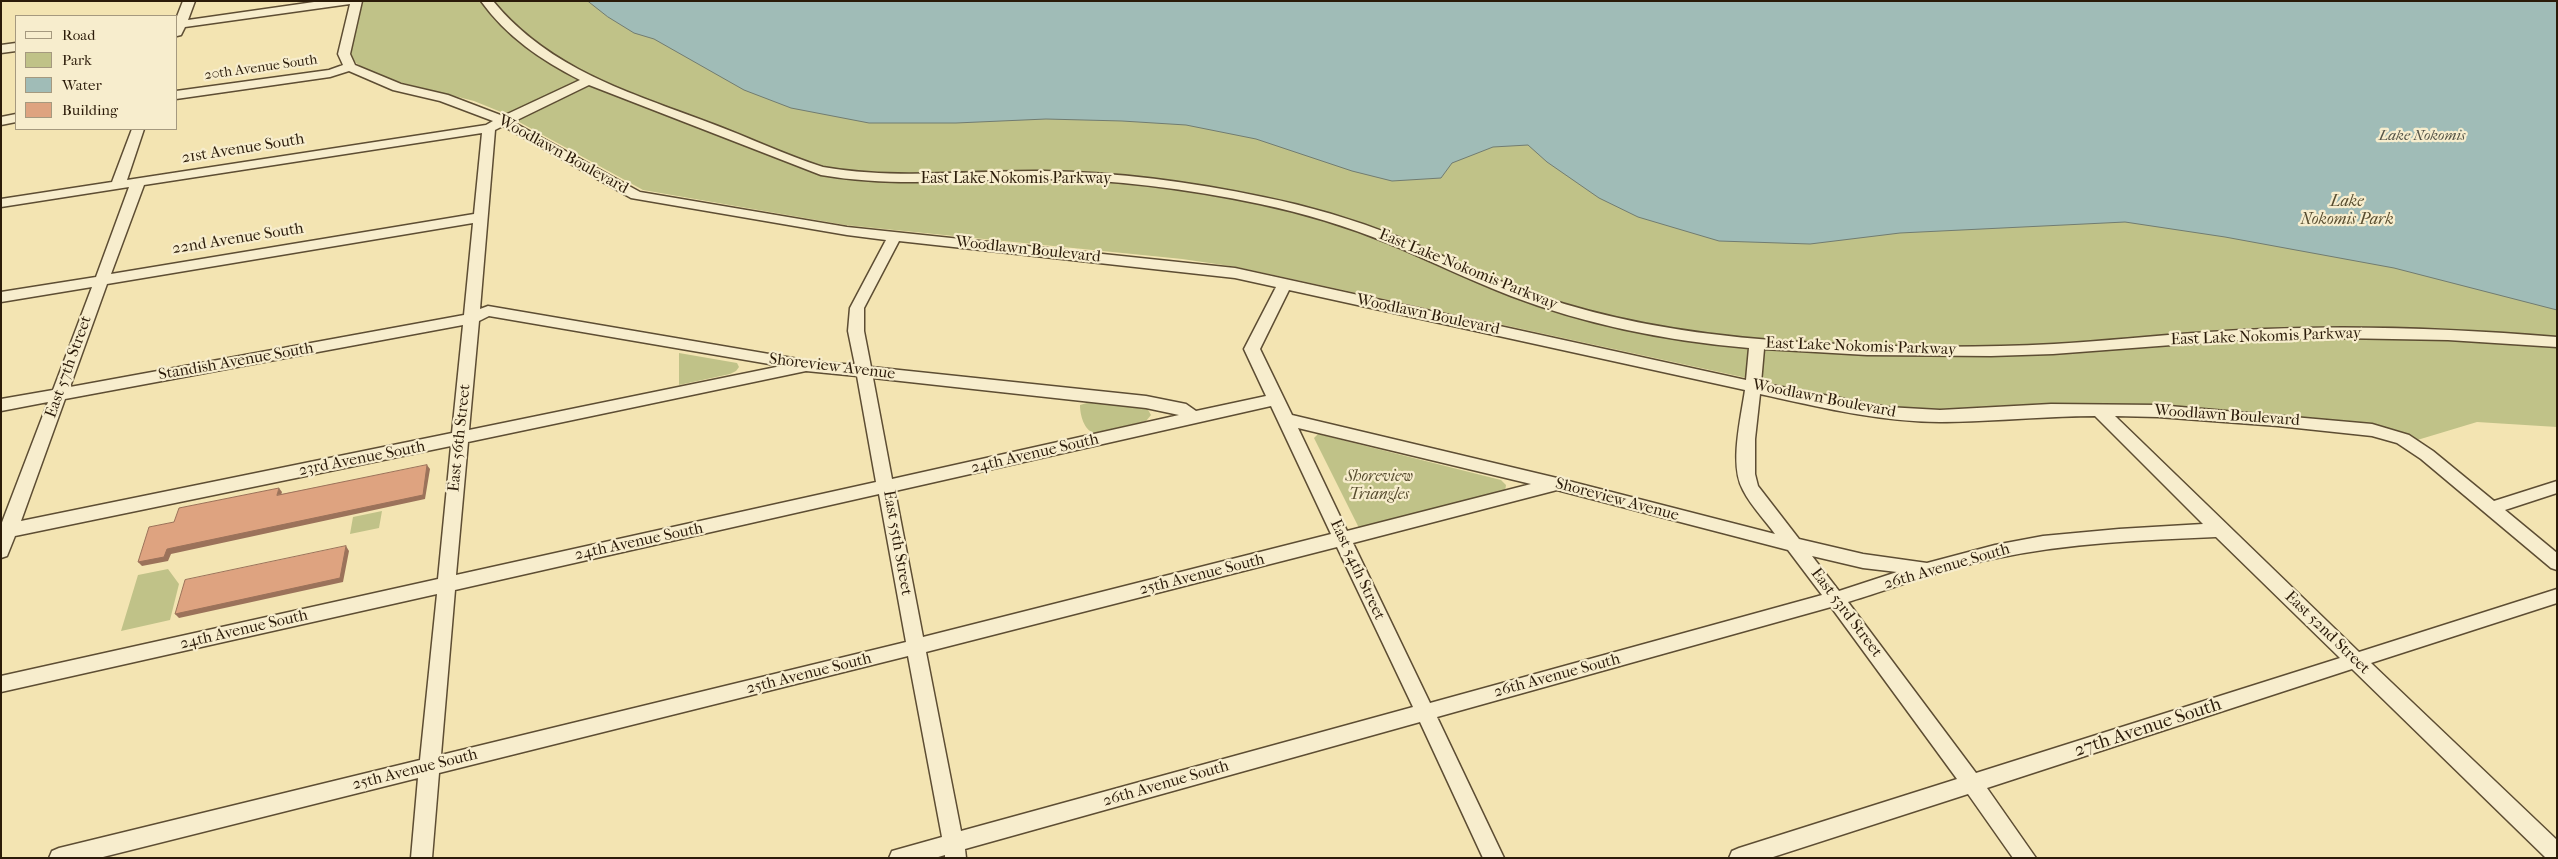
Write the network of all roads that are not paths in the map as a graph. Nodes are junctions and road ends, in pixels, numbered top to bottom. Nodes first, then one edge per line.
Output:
1 (189, 1) edge
2 (347, 1) edge
3 (356, 1) edge
4 (487, 1) edge
5 (178, 28) edge
6 (15, 47) edge
7 (1, 49) edge
8 (350, 67) junction
9 (590, 80) junction
10 (178, 95) edge
11 (15, 118) edge
12 (1, 120) edge
13 (496, 126) junction
14 (138, 130) edge
15 (138, 182) junction
16 (118, 185) junction
17 (1, 203) edge
18 (481, 217) junction
19 (895, 236) junction
20 (101, 280) junction
21 (1285, 284) junction
22 (1, 297) edge
23 (470, 318) junction
24 (2557, 342) edge
25 (1757, 343) junction
26 (810, 366) junction
27 (865, 372) junction
28 (1754, 387) junction
29 (59, 394) junction
30 (1277, 399) junction
31 (1, 405) edge
32 (2099, 410) junction
33 (1194, 418) junction
34 (1287, 420) junction
35 (460, 438) junction
36 (1557, 484) junction
37 (887, 487) junction
38 (2557, 488) edge
39 (2491, 508) junction
40 (2220, 530) junction
41 (5, 532) edge
42 (1344, 539) junction
43 (1793, 543) junction
44 (1, 551) edge
45 (2557, 563) edge
46 (1948, 565) junction
47 (447, 584) junction
48 (2557, 596) edge
49 (1835, 599) junction
50 (916, 647) junction
51 (2357, 661) junction
52 (1, 684) edge
53 (1424, 712) junction
54 (431, 767) junction
55 (1972, 784) junction
56 (955, 850) edge
57 (2557, 854) edge
58 (59, 858) edge
59 (421, 858) edge
60 (899, 858) edge
61 (1494, 858) edge
62 (1739, 858) edge
63 (2026, 858) edge

1 - 5 street
2 - 5 street
3 - 8 street
4 - 9 street, East Lake Nokomis Parkway
6 - 7 street
8 - 10 street, 20th Avenue South
8 - 13 street, Woodlawn Boulevard
9 - 13 street
9 - 25 street, East Lake Nokomis Parkway
11 - 12 street
13 - 15 street, 21st Avenue South
13 - 18 street, East 56th Street
13 - 19 street, Woodlawn Boulevard
14 - 16 street
15 - 16 street, 21st Avenue South
15 - 20 street, East 57th Street
16 - 17 street, 21st Avenue South
18 - 20 street, 22nd Avenue South
18 - 23 street, East 56th Street
19 - 21 street, Woodlawn Boulevard
19 - 27 street, East 55th Street
20 - 22 street, 22nd Avenue South
20 - 29 street, East 57th Street
21 - 28 street, Woodlawn Boulevard
21 - 30 street, East 54th Street
23 - 26 street, Shoreview Avenue
23 - 29 street, Standish Avenue South
23 - 35 street, East 56th Street
24 - 25 street, East Lake Nokomis Parkway
25 - 28 street, East 53rd Street
26 - 27 street, Shoreview Avenue
26 - 35 street, 23rd Avenue South
27 - 33 street, Shoreview Avenue
27 - 37 street, East 55th Street
28 - 32 street, Woodlawn Boulevard
28 - 43 street, East 53rd Street
29 - 31 street, Standish Avenue South
29 - 41 street, East 57th Street
30 - 33 street, 24th Avenue South
30 - 34 street, East 54th Street
32 - 39 street, Woodlawn Boulevard
32 - 40 street, East 52nd Street
33 - 37 street, 24th Avenue South
34 - 36 street, Shoreview Avenue
34 - 42 street, East 54th Street
35 - 41 street, 23rd Avenue South
35 - 47 street, East 56th Street
36 - 42 street, 25th Avenue South
36 - 43 street, Shoreview Avenue
37 - 47 street, 24th Avenue South
37 - 50 street, East 55th Street
38 - 39 street
39 - 45 street, Woodlawn Boulevard
40 - 46 street, 26th Avenue South
40 - 51 street, East 52nd Street
41 - 44 street, East 57th Street
42 - 50 street, 25th Avenue South
42 - 53 street, East 54th Street
43 - 46 street, Shoreview Avenue
43 - 49 street, East 53rd Street
46 - 49 street, 26th Avenue South
47 - 52 street, 24th Avenue South
47 - 54 street, East 56th Street
48 - 51 street, 27th Avenue South
49 - 53 street, 26th Avenue South
49 - 55 street, East 53rd Street
50 - 54 street, 25th Avenue South
50 - 56 street, East 55th Street
51 - 55 street, 27th Avenue South
51 - 57 street, East 52nd Street
53 - 56 street, 26th Avenue South
53 - 61 street, East 54th Street
54 - 58 street, 25th Avenue South
54 - 59 street, East 56th Street
55 - 62 street, 27th Avenue South
55 - 63 street, East 53rd Street
56 - 60 street, 26th Avenue South

